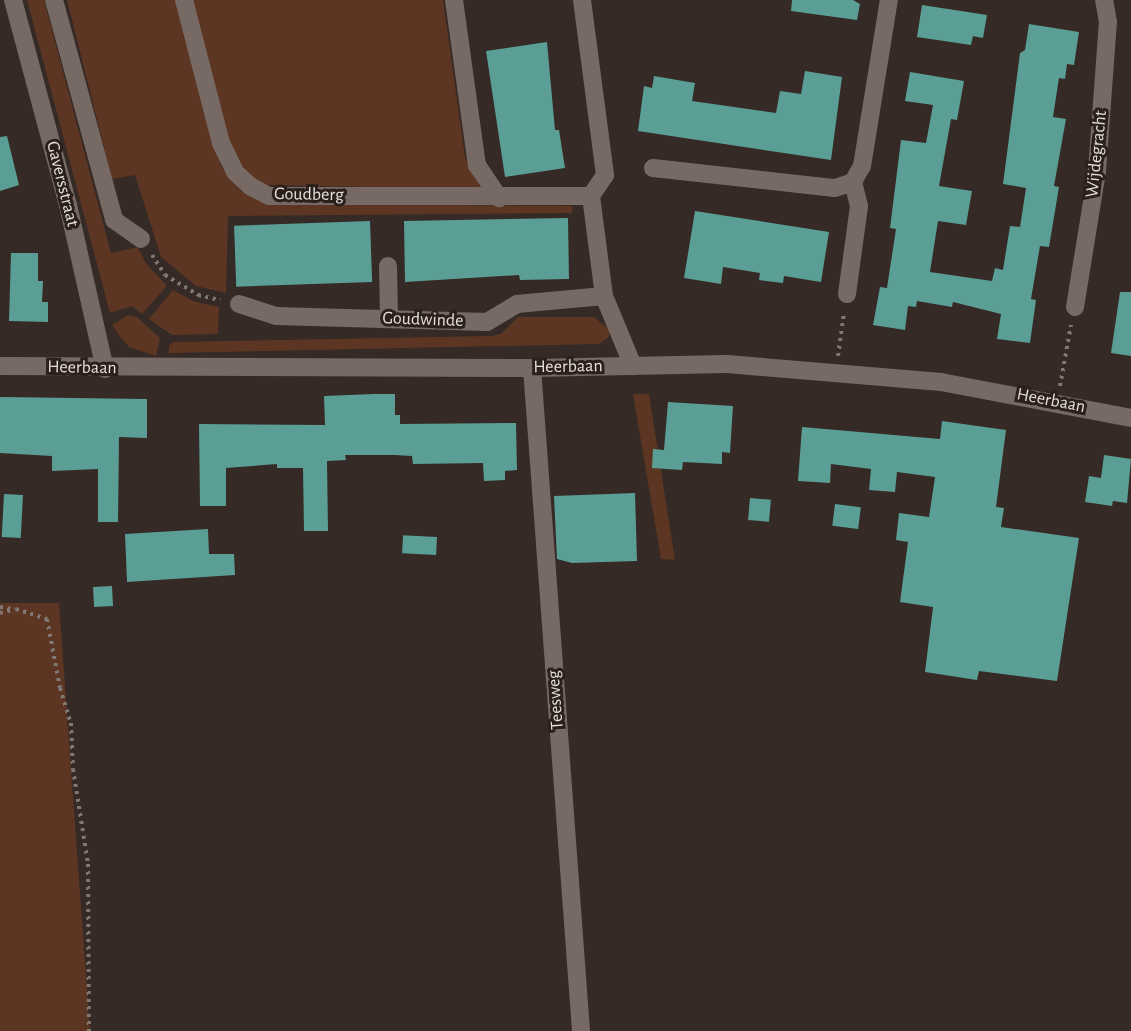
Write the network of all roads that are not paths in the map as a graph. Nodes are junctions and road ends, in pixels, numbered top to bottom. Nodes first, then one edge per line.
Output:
1 (13, 0) edge
2 (54, 0) edge
3 (184, 0) edge
4 (454, 0) edge
5 (582, 0) edge
6 (889, 0) edge
7 (1104, 0) edge
8 (653, 168) dead end
9 (853, 182) junction
10 (591, 196) junction
11 (499, 198) junction
12 (141, 239) road end
13 (388, 266) dead end
14 (847, 294) road end
15 (604, 296) junction
16 (239, 304) road end
17 (1075, 307) road end
18 (389, 319) junction
19 (0, 366) edge
20 (633, 366) junction
21 (532, 368) junction
22 (105, 369) junction
23 (1131, 418) edge
24 (581, 1031) edge

1 - 22 street, Gaversstraat
2 - 12 street
3 - 11 street, Goudberg
4 - 11 street
5 - 10 street
6 - 9 street
7 - 17 street, Wijdegracht
8 - 9 street
9 - 14 street
10 - 11 street, Goudberg
10 - 15 street
13 - 18 street
15 - 18 street, Goudwinde
15 - 20 street
16 - 18 street, Goudwinde
19 - 22 street, Heerbaan
20 - 21 street, Heerbaan
20 - 23 street, Heerbaan
21 - 22 street, Heerbaan
21 - 24 street, Teesweg

